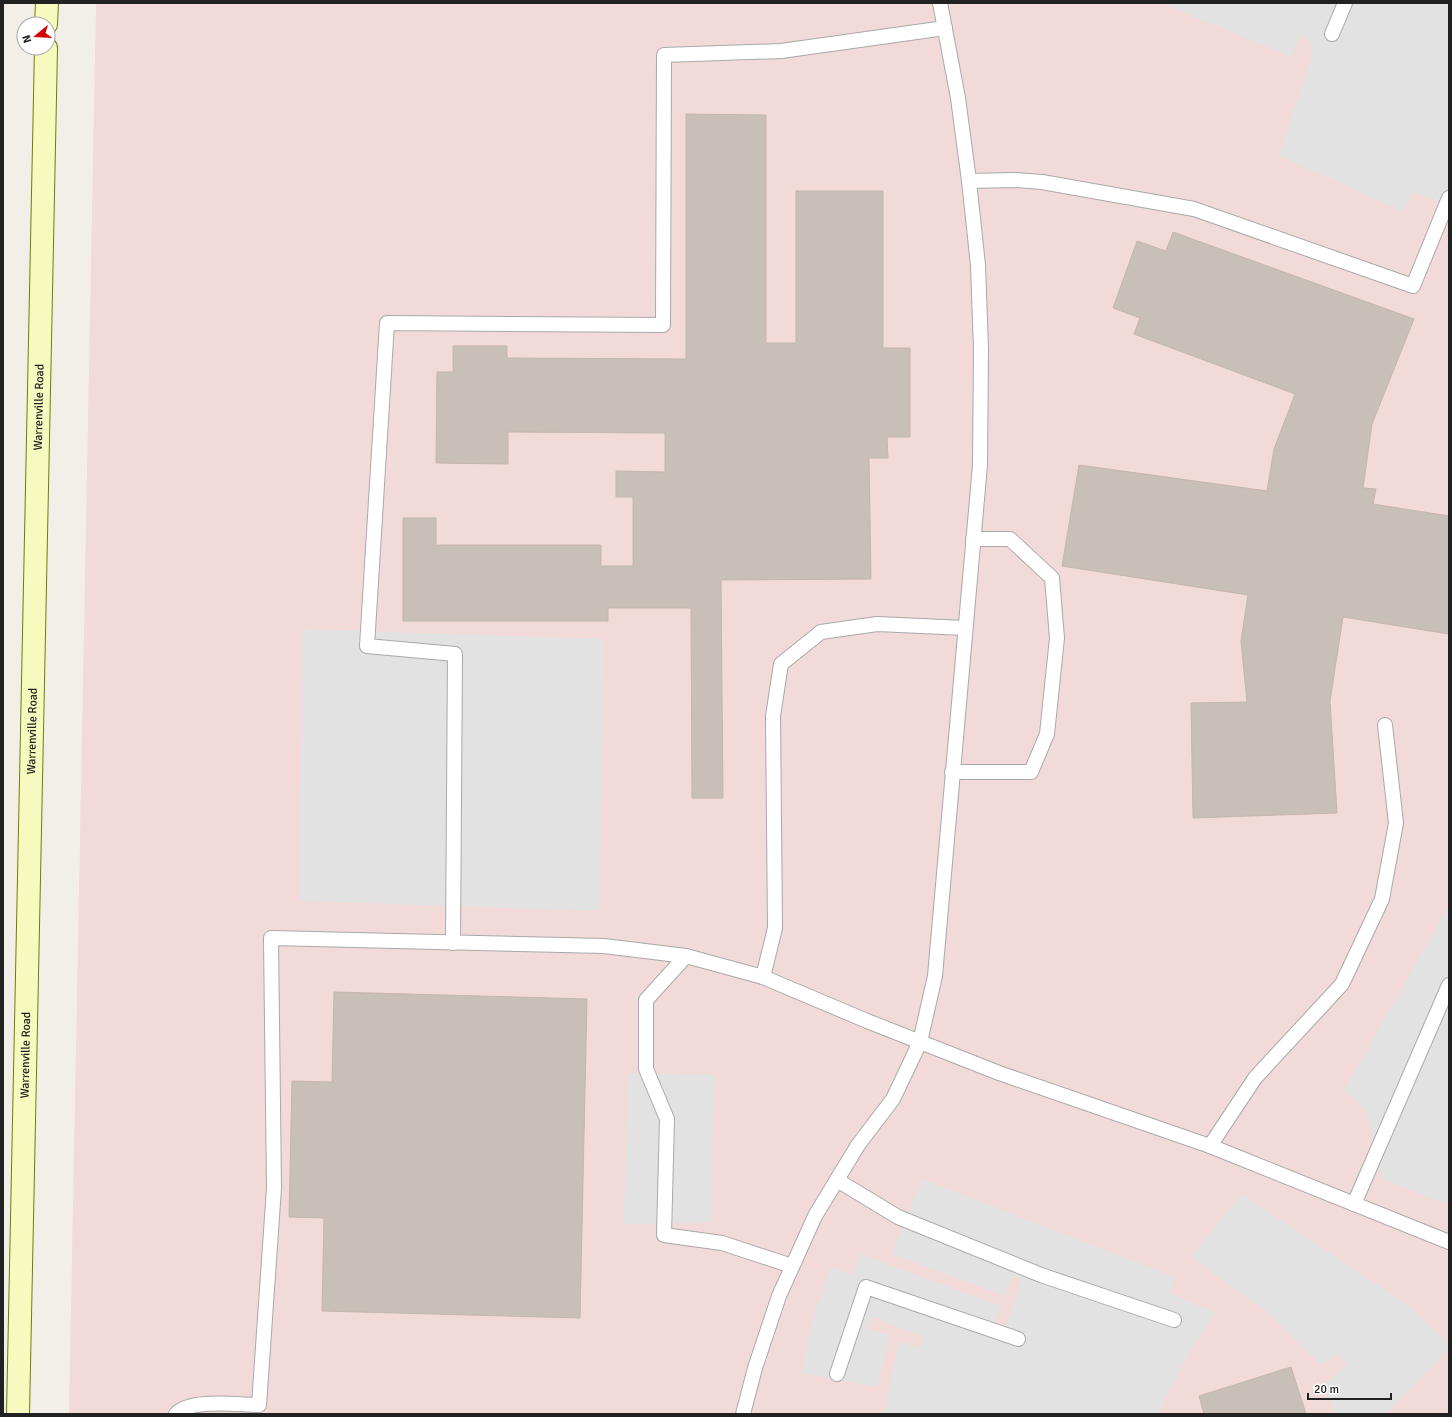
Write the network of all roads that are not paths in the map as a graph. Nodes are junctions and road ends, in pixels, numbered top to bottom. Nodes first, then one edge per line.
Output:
1 (47, 3) edge
2 (940, 3) edge
3 (1345, 3) edge
4 (46, 16) edge
5 (945, 28) junction
6 (1332, 34) dead end
7 (46, 56) edge
8 (969, 181) junction
9 (1449, 198) edge
10 (973, 539) junction
11 (965, 628) junction
12 (1385, 725) dead end
13 (952, 772) junction
14 (453, 943) junction
15 (686, 956) junction
16 (763, 976) junction
17 (1449, 985) edge
18 (920, 1042) junction
19 (1210, 1146) junction
20 (837, 1180) junction
21 (1354, 1204) junction
22 (1449, 1242) edge
23 (792, 1266) junction
24 (1174, 1320) dead end
25 (1018, 1339) dead end
26 (837, 1374) dead end
27 (18, 1414) edge
28 (176, 1414) edge
29 (743, 1414) edge

1 - 4 main road
2 - 5 lane
3 - 6 lane
5 - 8 lane
5 - 14 lane
7 - 27 main road, Warrenville Road
8 - 9 lane
8 - 10 lane
10 - 11 lane
10 - 13 lane
11 - 13 lane
11 - 16 lane
12 - 19 lane
13 - 18 lane
14 - 15 lane
14 - 28 lane
15 - 16 lane
15 - 23 lane
16 - 18 lane
17 - 21 lane
18 - 19 lane
18 - 20 lane
19 - 21 lane
20 - 23 lane
20 - 24 lane
21 - 22 lane
23 - 29 lane
25 - 26 lane

